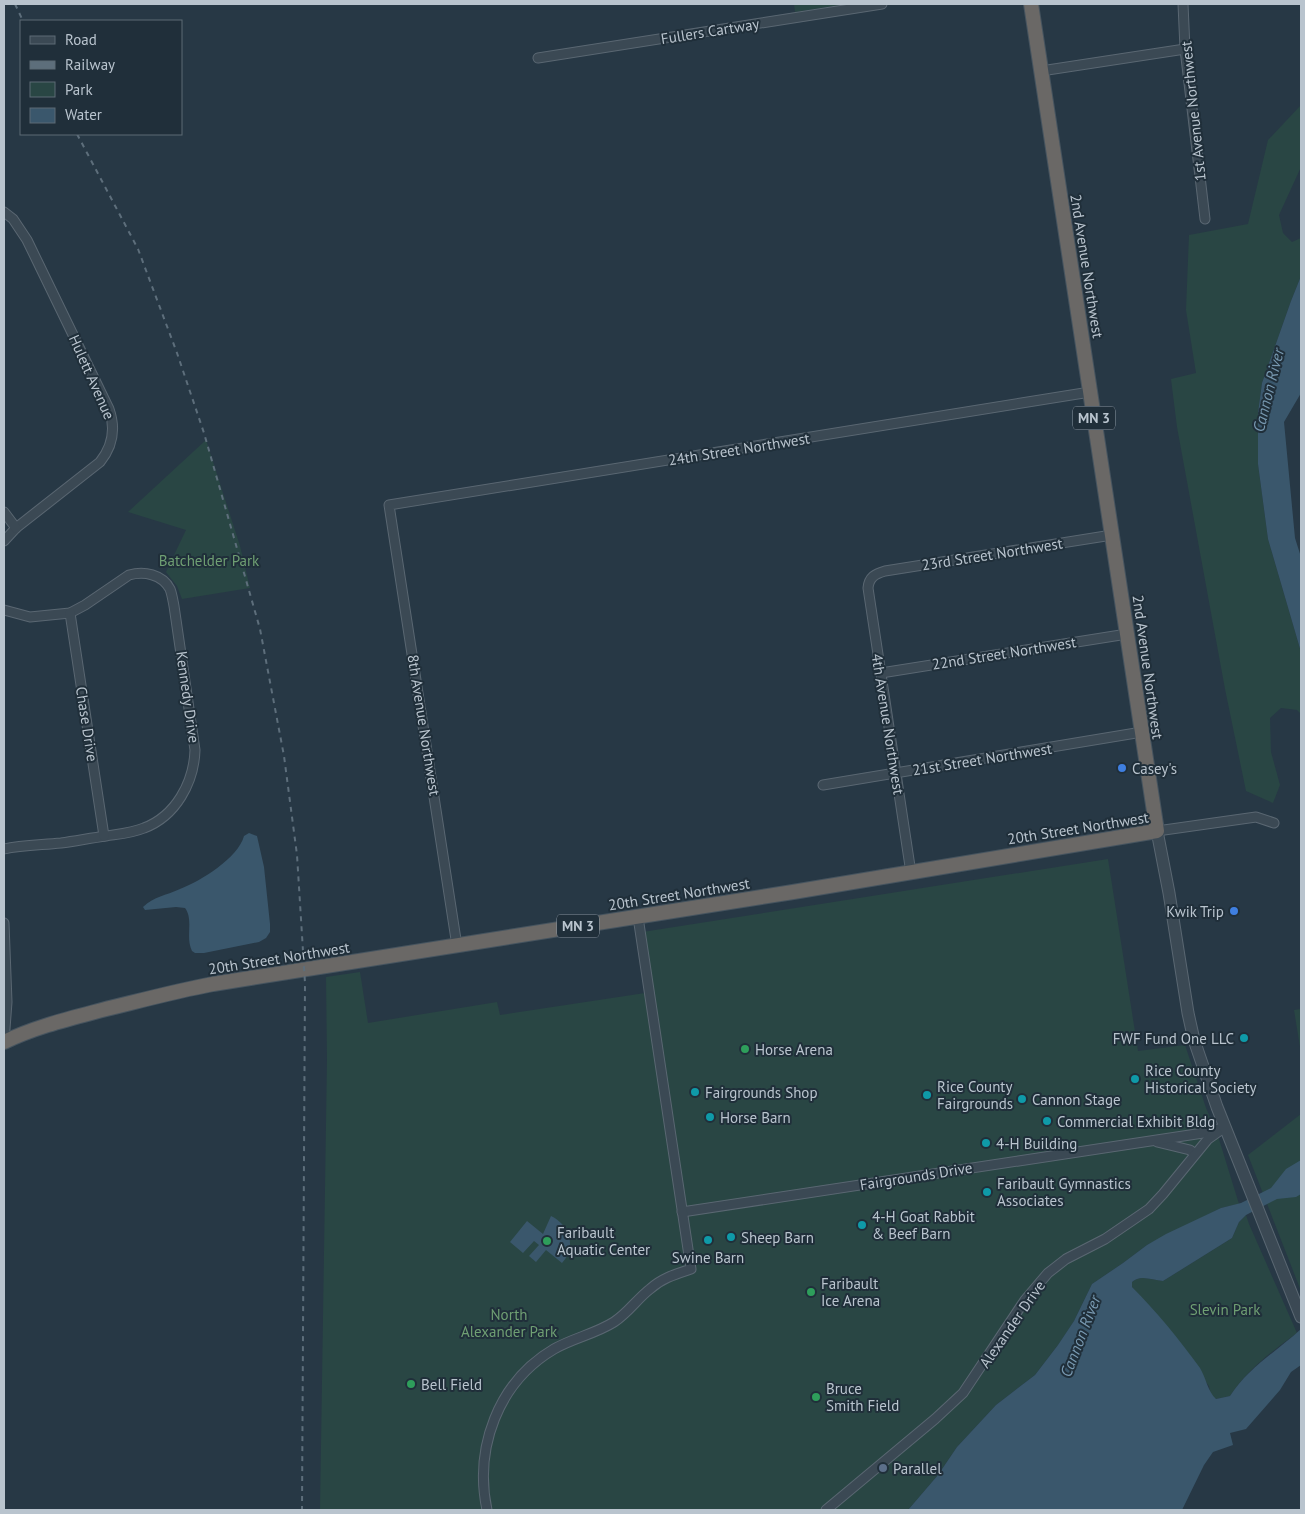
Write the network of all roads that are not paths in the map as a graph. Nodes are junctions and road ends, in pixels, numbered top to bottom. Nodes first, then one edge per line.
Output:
1 (882, 4) edge
2 (1031, 4) edge
3 (1183, 4) edge
4 (1184, 49) junction
5 (538, 58) dead end
6 (1042, 71) junction
7 (4, 212) edge
8 (1205, 219) dead end
9 (1090, 392) junction
10 (389, 505) joint
11 (4, 512) edge
12 (16, 528) junction
13 (1112, 535) junction
14 (4, 541) edge
15 (873, 576) joint
16 (4, 610) edge
17 (70, 612) junction
18 (1127, 634) junction
19 (881, 673) junction
20 (1142, 732) junction
21 (896, 773) junction
22 (823, 785) dead end
23 (1274, 823) dead end
24 (1157, 832) junction
25 (104, 836) junction
26 (4, 849) edge
27 (911, 873) junction
28 (638, 917) junction
29 (4, 923) edge
30 (457, 946) junction
31 (4, 1043) edge
32 (1225, 1127) junction
33 (1149, 1140) junction
34 (1194, 1154) junction
35 (682, 1212) junction
36 (1301, 1317) edge
37 (487, 1510) edge
38 (826, 1510) edge

1 - 5 street, Fullers Cartway
2 - 6 highway, 2nd Avenue Northwest / MN 3
3 - 4 street, 1st Avenue Northwest
4 - 6 street
4 - 8 street, 1st Avenue Northwest
6 - 9 highway, 2nd Avenue Northwest / MN 3
7 - 12 street, Hulett Avenue
9 - 10 street, 24th Street Northwest
9 - 13 highway, 2nd Avenue Northwest / MN 3
10 - 30 street, 8th Avenue Northwest
11 - 12 street
12 - 14 street, Hulett Avenue
13 - 15 street, 23rd Street Northwest
13 - 18 highway, 2nd Avenue Northwest / MN 3
15 - 19 street, 4th Avenue Northwest
16 - 17 street, Kennedy Drive
17 - 25 street, Chase Drive
17 - 25 street, Kennedy Drive
18 - 19 street, 22nd Street Northwest
18 - 20 highway, 2nd Avenue Northwest / MN 3
19 - 21 street, 4th Avenue Northwest
20 - 21 street, 21st Street Northwest
20 - 24 highway, 2nd Avenue Northwest / MN 3
21 - 22 street, 21st Street Northwest
21 - 27 street, 4th Avenue Northwest
23 - 24 street, 20th Street Northwest
24 - 27 highway, 20th Street Northwest / MN 3
24 - 32 street, 2nd Avenue Northwest
25 - 26 street, Kennedy Drive
27 - 28 highway, 20th Street Northwest / MN 3
28 - 30 highway, 20th Street Northwest / MN 3
28 - 35 street
29 - 31 street
30 - 31 highway, 20th Street Northwest / MN 3
32 - 33 street, Fairgrounds Drive
32 - 34 street, Alexander Drive
32 - 36 street, 2nd Avenue Northwest
33 - 34 street, Fairgrounds Drive
33 - 35 street, Fairgrounds Drive
34 - 38 street, Alexander Drive
35 - 37 street

